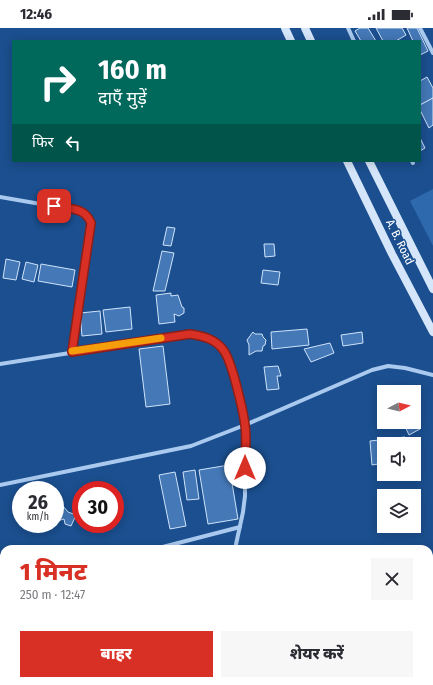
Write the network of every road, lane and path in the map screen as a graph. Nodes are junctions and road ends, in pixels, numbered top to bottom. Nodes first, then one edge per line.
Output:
1 (285, 28) edge
2 (305, 28) edge
3 (348, 28) edge
4 (420, 28) edge
5 (291, 40) edge
6 (311, 40) edge
7 (354, 40) edge
8 (433, 53) edge
9 (348, 162) edge
10 (370, 162) edge
11 (0, 197) edge
12 (433, 289) edge
13 (433, 332) edge
14 (72, 352) junction
15 (0, 364) edge
16 (433, 375) edge
17 (245, 425) junction
18 (0, 485) edge
19 (240, 527) junction
20 (170, 545) edge
21 (236, 545) edge

1 - 5 main road
2 - 6 main road
3 - 7 street
4 - 8 street
9 - 13 main road, A. B. Road
10 - 12 main road, A. B. Road
11 - 14 street
14 - 15 street
14 - 17 street
16 - 17 street
17 - 18 street
17 - 19 street
19 - 20 street
19 - 21 street

